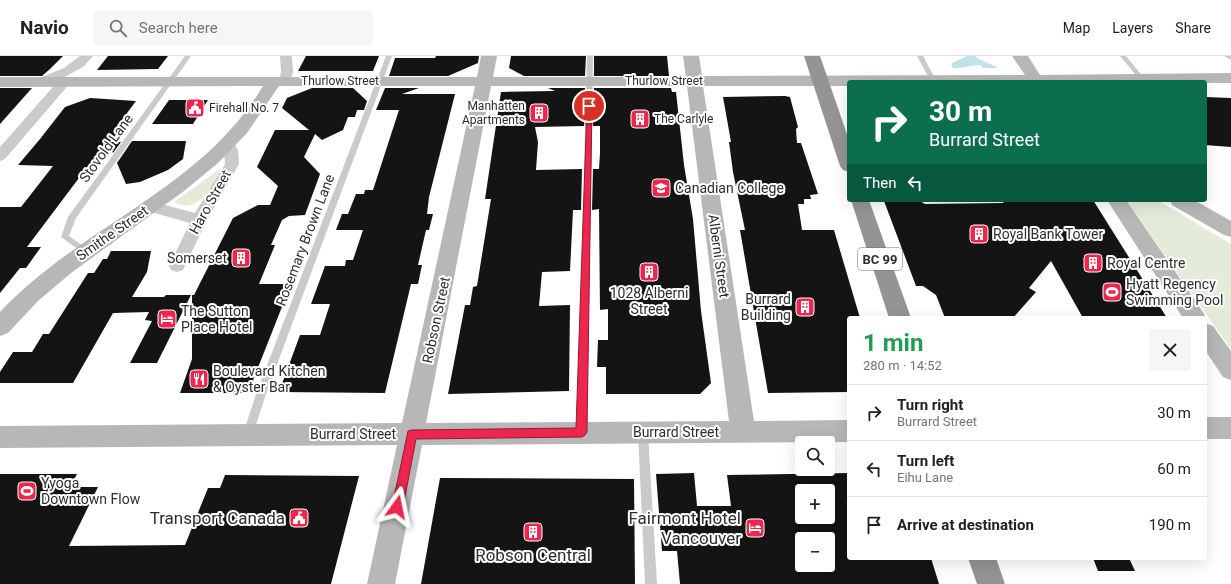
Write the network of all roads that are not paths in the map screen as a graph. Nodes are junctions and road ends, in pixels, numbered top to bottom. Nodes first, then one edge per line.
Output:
1 (188, 56) edge
2 (286, 56) edge
3 (388, 56) edge
4 (489, 56) edge
5 (590, 56) edge
6 (691, 56) edge
7 (812, 56) edge
8 (920, 56) edge
9 (1020, 56) edge
10 (1123, 56) edge
11 (1227, 56) edge
12 (1231, 58) edge
13 (84, 59) edge
14 (1231, 78) edge
15 (1142, 79) junction
16 (590, 80) junction
17 (933, 80) edge
18 (1036, 80) edge
19 (1090, 80) edge
20 (171, 81) junction
21 (280, 81) junction
22 (380, 81) junction
23 (484, 81) junction
24 (694, 81) junction
25 (820, 81) junction
26 (847, 81) edge
27 (0, 82) edge
28 (42, 82) junction
29 (64, 82) junction
30 (86, 82) junction
31 (228, 144) junction
32 (0, 156) edge
33 (847, 160) edge
34 (861, 202) edge
35 (1117, 202) edge
36 (1182, 202) edge
37 (150, 206) junction
38 (199, 220) junction
39 (1224, 226) edge
40 (86, 251) junction
41 (177, 266) dead end
42 (899, 316) edge
43 (1194, 316) edge
44 (0, 327) edge
45 (1207, 335) edge
46 (1231, 370) edge
47 (1207, 428) edge
48 (1231, 428) edge
49 (582, 432) junction
50 (743, 432) junction
51 (847, 432) edge
52 (643, 433) junction
53 (248, 434) junction
54 (412, 434) junction
55 (0, 437) edge
56 (983, 560) edge
57 (381, 584) edge
58 (651, 584) edge
59 (990, 584) edge

1 - 20 lane, Stovold Lane
2 - 21 street
3 - 22 lane, Rosemary Brown Lane
4 - 23 main road, Robson Street
5 - 16 lane
6 - 24 main road, Alberni Street
7 - 25 highway
8 - 17 lane
9 - 18 main road
10 - 15 lane
11 - 12 lane
13 - 28 street
13 - 30 street
14 - 15 main road, Thurlow Street
15 - 19 main road, Thurlow Street
16 - 23 main road, Thurlow Street
16 - 24 main road, Thurlow Street
16 - 49 lane
20 - 21 main road, Thurlow Street
20 - 30 main road, Thurlow Street
20 - 40 lane, Stovold Lane
21 - 22 main road, Thurlow Street
21 - 31 main road
22 - 23 main road, Thurlow Street
22 - 53 lane, Rosemary Brown Lane
23 - 54 main road, Robson Street
24 - 25 main road, Thurlow Street
24 - 50 main road, Alberni Street
25 - 26 main road, Thurlow Street
25 - 33 highway
27 - 28 main road, Thurlow Street
28 - 29 main road, Thurlow Street
29 - 30 main road, Thurlow Street
29 - 32 street
31 - 37 main road, Smithe Street
31 - 38 street, Haro Street
34 - 42 highway, BC 99
35 - 43 main road
36 - 39 main road
37 - 38 street
37 - 40 main road, Smithe Street
38 - 41 street, Haro Street
40 - 44 main road, Smithe Street
45 - 46 main road
47 - 48 main road
49 - 52 main road, Burrard Street
49 - 54 main road, Burrard Street
50 - 51 main road, Burrard Street
50 - 52 main road, Burrard Street
52 - 58 lane
53 - 54 main road, Burrard Street
53 - 55 main road, Burrard Street
54 - 57 main road, Robson Street
56 - 59 highway

